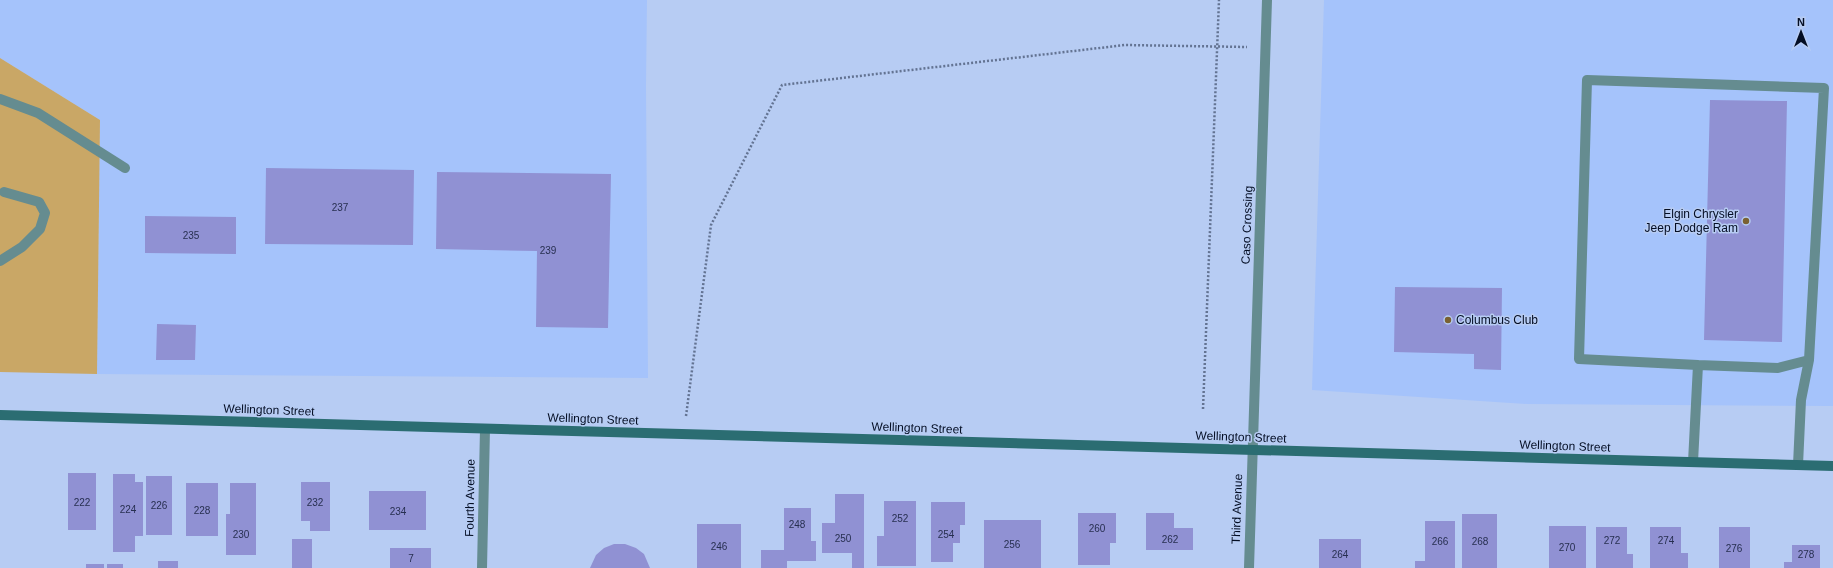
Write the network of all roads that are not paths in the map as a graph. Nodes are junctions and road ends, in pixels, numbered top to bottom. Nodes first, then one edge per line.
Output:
1 (1268, 0) edge
2 (0, 99) edge
3 (125, 168) dead end
4 (4, 192) dead end
5 (0, 261) edge
6 (1809, 360) junction
7 (1698, 365) junction
8 (0, 415) edge
9 (485, 429) junction
10 (1252, 450) junction
11 (1693, 462) junction
12 (1798, 465) junction
13 (1833, 466) edge
14 (482, 568) edge
15 (1249, 568) edge

1 - 10 street, Caso Crossing
2 - 3 street
4 - 5 street
6 - 7 street
6 - 7 street
6 - 12 street
7 - 11 street
8 - 9 street, Wellington Street
9 - 10 street, Wellington Street
9 - 14 street, Fourth Avenue
10 - 11 street, Wellington Street
10 - 15 street, Third Avenue
11 - 12 street, Wellington Street
12 - 13 street, Wellington Street

